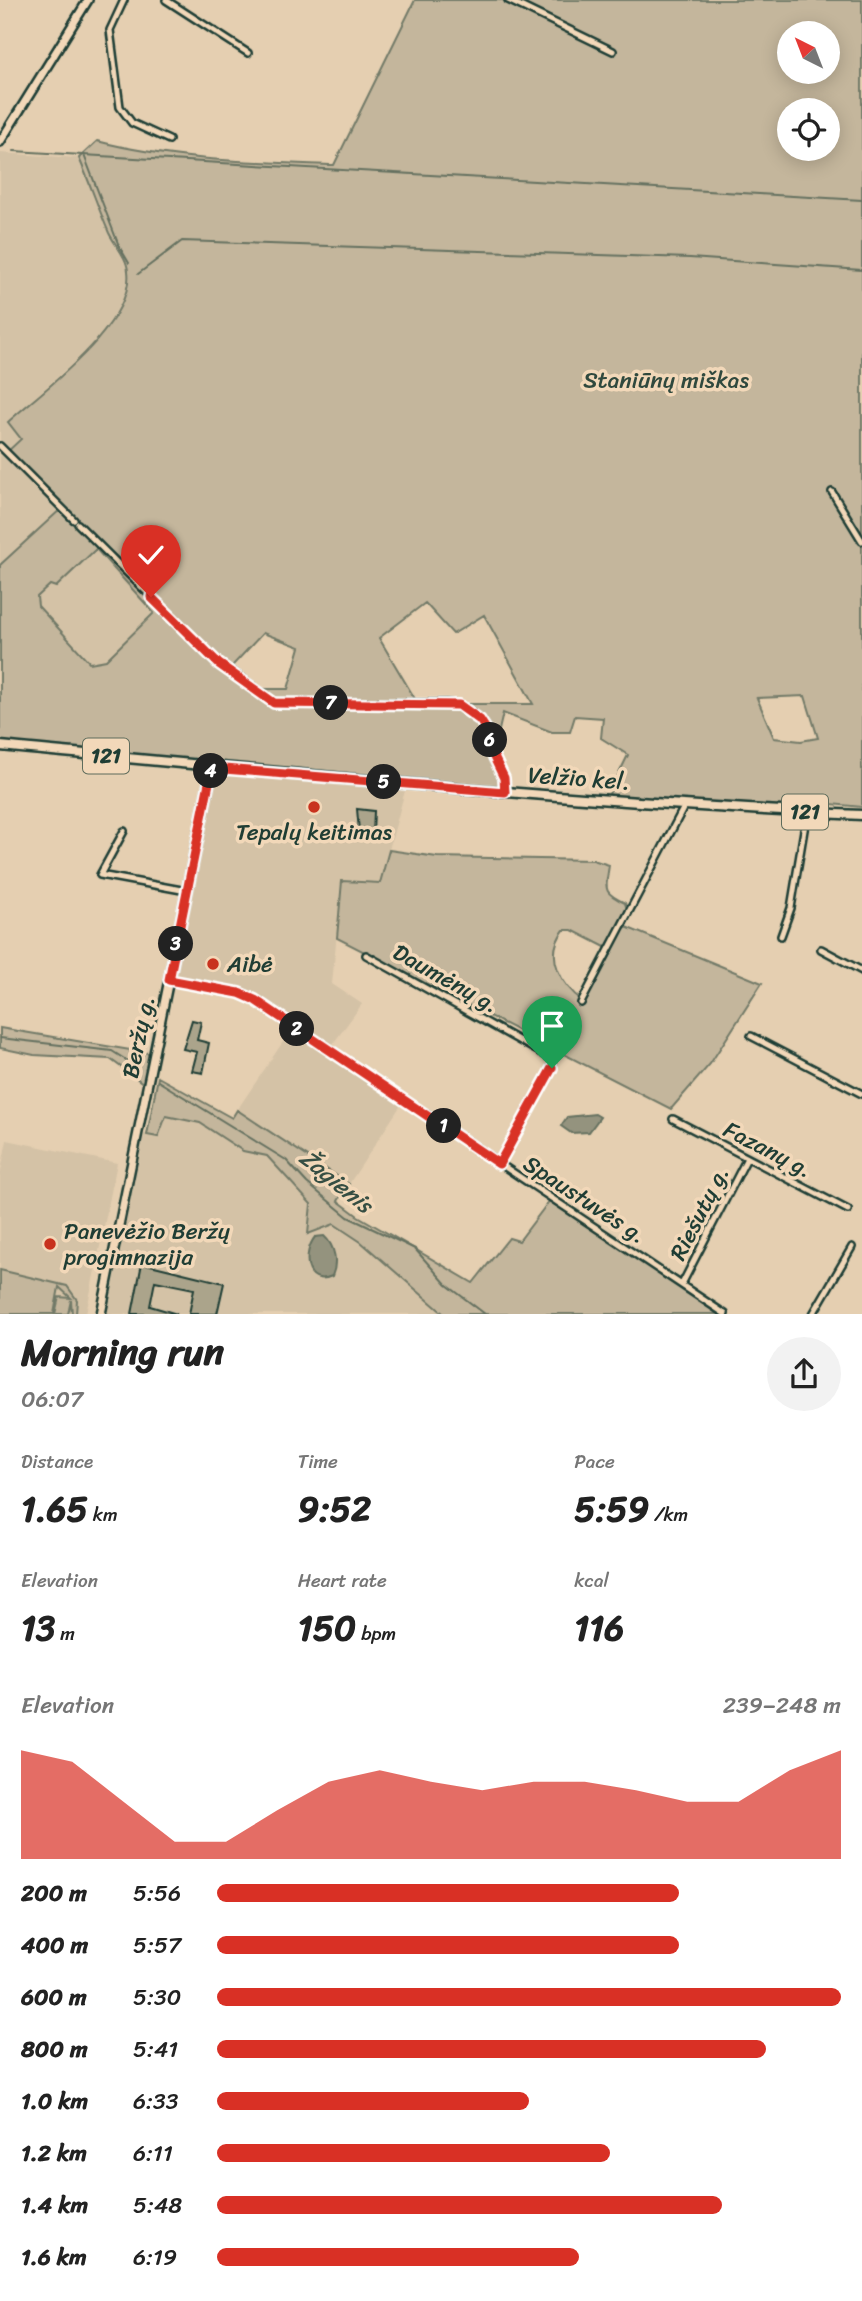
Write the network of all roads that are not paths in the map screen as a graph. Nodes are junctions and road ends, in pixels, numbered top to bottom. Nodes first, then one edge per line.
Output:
1 (88, 0) edge
2 (124, 0) edge
3 (166, 0) edge
4 (508, 0) edge
5 (613, 51) dead end
6 (248, 53) dead end
7 (169, 140) dead end
8 (0, 142) edge
9 (0, 446) edge
10 (832, 492) dead end
11 (862, 541) edge
12 (0, 746) edge
13 (212, 768) junction
14 (505, 792) junction
15 (685, 805) junction
16 (807, 812) junction
17 (862, 815) edge
18 (124, 831) dead end
19 (187, 891) junction
20 (781, 936) dead end
21 (821, 949) dead end
22 (366, 955) dead end
23 (862, 971) edge
24 (169, 980) junction
25 (582, 1003) dead end
26 (751, 1036) dead end
27 (862, 1094) edge
28 (673, 1119) dead end
29 (747, 1158) junction
30 (499, 1164) junction
31 (848, 1210) dead end
32 (852, 1247) dead end
33 (682, 1284) junction
34 (101, 1314) edge
35 (725, 1314) edge
36 (813, 1314) edge

1 - 8 main road
2 - 7 street
3 - 6 street
4 - 5 street
9 - 14 street
10 - 11 street
12 - 13 main road, Velžio kel. / 121
13 - 14 main road, Velžio kel. / 121
13 - 19 main road, Beržų g.
14 - 15 main road, Velžio kel. / 121
15 - 16 main road, Velžio kel. / 121
15 - 25 street
16 - 17 main road, Velžio kel. / 121
16 - 20 street
18 - 19 street
19 - 24 main road, Beržų g.
21 - 23 street
22 - 30 street, Daumėnų g.
24 - 30 street, Spaustuvės g.
24 - 34 main road, Beržų g.
26 - 27 street
28 - 29 street, Fazanų g.
29 - 31 street, Fazanų g.
29 - 33 street, Riešutų g.
30 - 33 street, Spaustuvės g.
32 - 36 street
33 - 35 street, Spaustuvės g.

